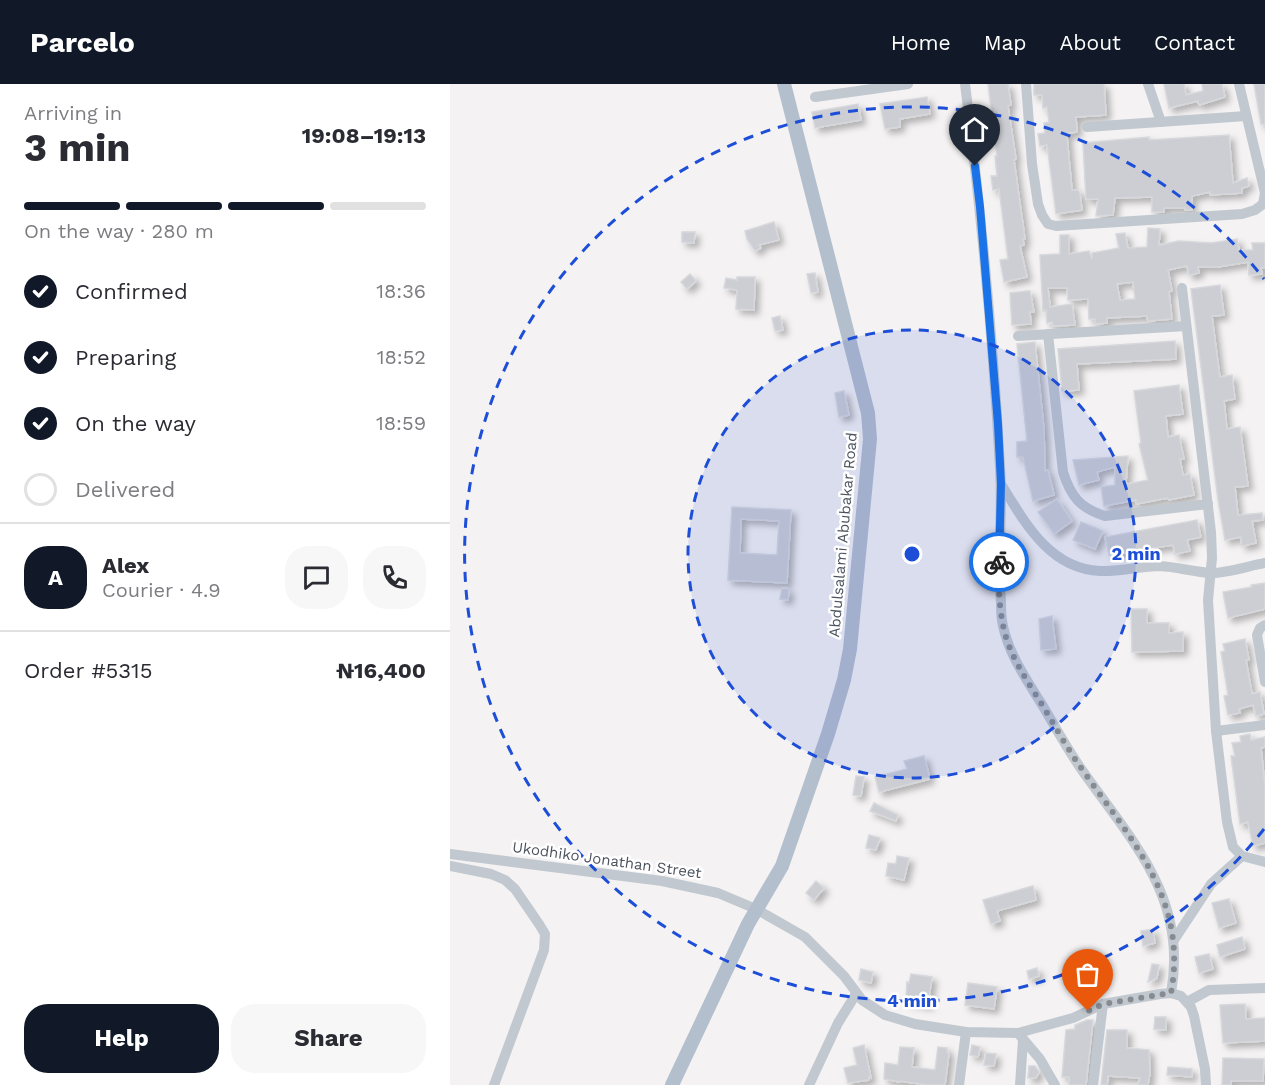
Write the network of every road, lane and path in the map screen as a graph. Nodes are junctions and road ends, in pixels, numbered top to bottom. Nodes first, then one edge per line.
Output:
1 (784, 84) edge
2 (908, 84) edge
3 (965, 84) edge
4 (1026, 84) edge
5 (1148, 84) edge
6 (1239, 84) edge
7 (871, 86) edge
8 (815, 97) dead end
9 (1246, 116) junction
10 (1161, 122) junction
11 (1087, 127) dead end
12 (1182, 288) dead end
13 (1186, 326) junction
14 (1048, 334) junction
15 (1018, 336) dead end
16 (1001, 484) junction
17 (1208, 504) junction
18 (1265, 563) edge
19 (1211, 573) junction
20 (1265, 625) edge
21 (1265, 682) edge
22 (1265, 725) edge
23 (1216, 731) junction
24 (450, 854) edge
25 (1242, 856) junction
26 (1265, 862) edge
27 (450, 866) edge
28 (756, 909) junction
29 (1174, 940) junction
30 (1265, 988) edge
31 (1171, 993) junction
32 (856, 994) junction
33 (1187, 1002) junction
34 (1103, 1004) junction
35 (966, 1032) junction
36 (1020, 1037) junction
37 (494, 1085) edge
38 (672, 1085) edge
39 (809, 1085) edge
40 (959, 1085) edge
41 (1020, 1085) edge
42 (1055, 1085) edge
43 (1093, 1085) edge
44 (1206, 1085) edge

1 - 28 main road, Abdulsalami Abubakar Road
2 - 7 street
3 - 16 street
4 - 9 street
5 - 10 street
6 - 9 street
7 - 8 street
9 - 10 street
10 - 11 street
12 - 13 street
13 - 14 street
13 - 17 street
14 - 15 street
14 - 17 street
16 - 19 street
16 - 29 street
17 - 19 street
18 - 19 street
19 - 23 street
20 - 21 street
22 - 23 street
23 - 25 street
24 - 28 street, Ukodhiko Jonathan Street
25 - 26 street
25 - 29 street
27 - 37 street
28 - 32 street, Ukodhiko Jonathan Street
28 - 38 main road, Abdulsalami Abubakar Road
29 - 31 street
30 - 33 street
31 - 33 street
31 - 34 street, Ukodhiko Jonathan Street
32 - 35 street, Ukodhiko Jonathan Street
32 - 39 street
33 - 44 street
34 - 36 street, Ukodhiko Jonathan Street
34 - 43 street
35 - 36 street, Ukodhiko Jonathan Street
35 - 40 street
36 - 41 street
36 - 42 street

